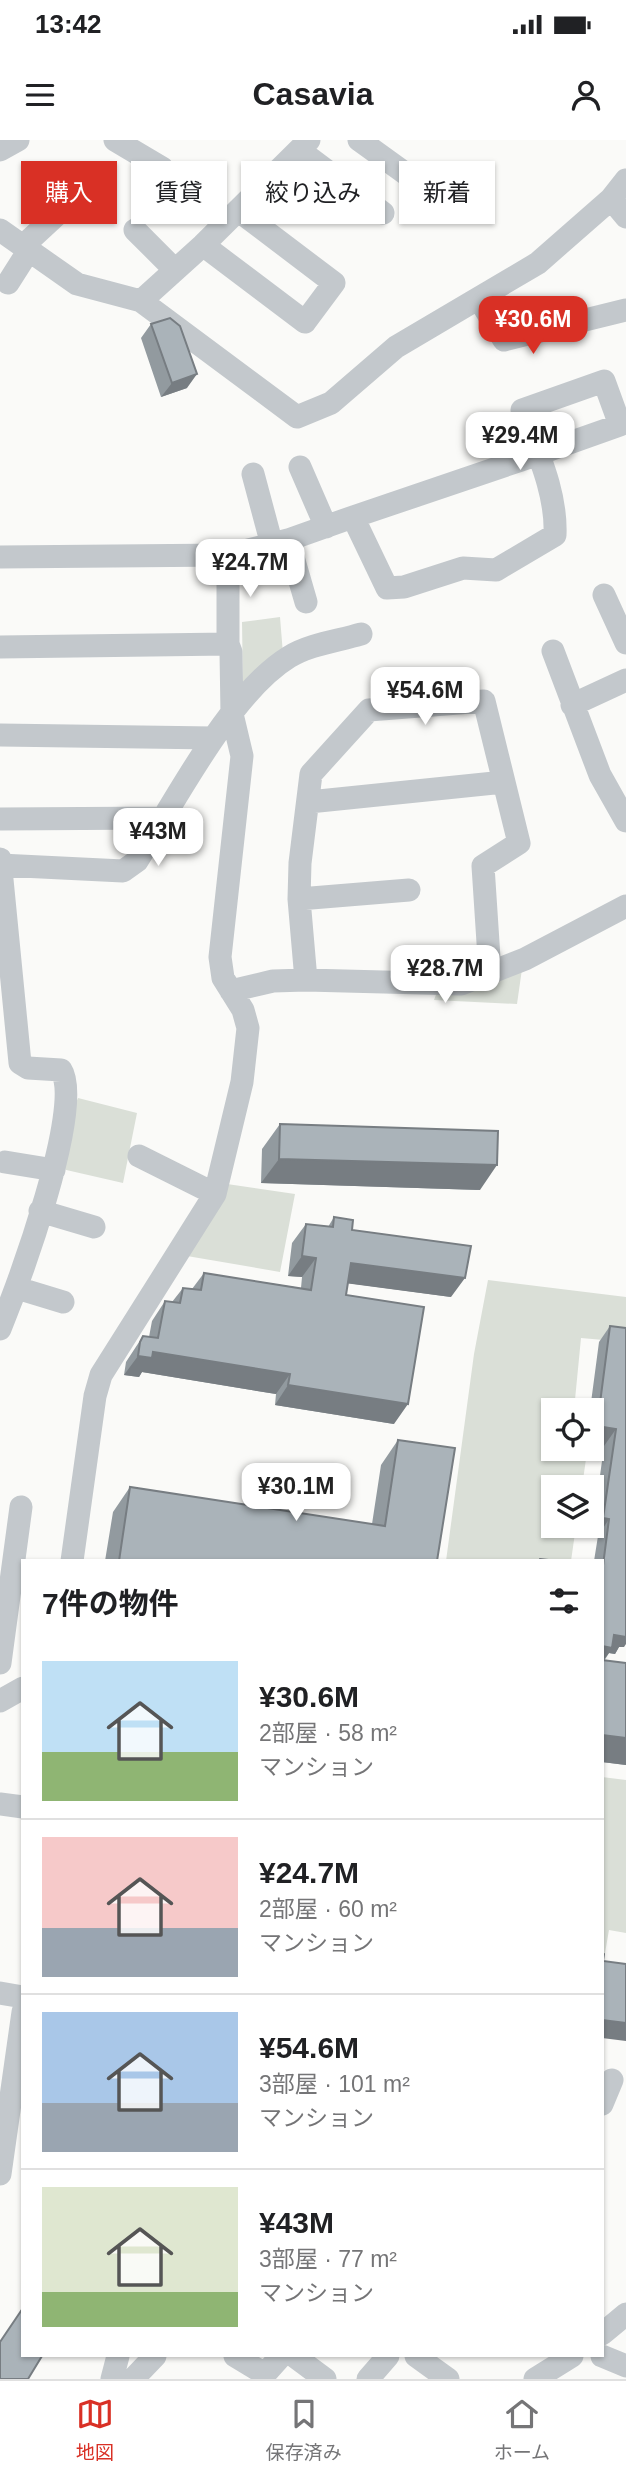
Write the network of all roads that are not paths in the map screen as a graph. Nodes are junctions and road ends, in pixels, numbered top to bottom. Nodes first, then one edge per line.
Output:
1 (18, 140) edge
2 (115, 140) edge
3 (359, 140) edge
4 (304, 145) edge
5 (0, 150) edge
6 (150, 161) edge
7 (323, 161) edge
8 (399, 169) edge
9 (626, 180) edge
10 (611, 199) junction
11 (239, 211) junction
12 (626, 217) edge
13 (50, 224) edge
14 (0, 230) edge
15 (135, 230) dead end
16 (203, 245) junction
17 (26, 248) junction
18 (175, 270) junction
19 (8, 283) dead end
20 (479, 299) junction
21 (141, 301) junction
22 (626, 310) edge
23 (300, 467) dead end
24 (253, 474) dead end
25 (353, 517) junction
26 (326, 527) junction
27 (280, 542) junction
28 (228, 555) junction
29 (0, 557) edge
30 (604, 594) dead end
31 (306, 602) dead end
32 (361, 635) dead end
33 (626, 643) edge
34 (228, 644) junction
35 (0, 646) edge
36 (553, 651) dead end
37 (626, 680) edge
38 (572, 705) junction
39 (232, 713) junction
40 (0, 735) edge
41 (213, 738) junction
42 (503, 782) junction
43 (309, 802) junction
44 (164, 818) junction
45 (0, 819) edge
46 (626, 821) edge
47 (0, 859) edge
48 (0, 865) edge
49 (410, 890) dead end
50 (299, 899) junction
51 (626, 906) edge
52 (490, 973) junction
53 (306, 980) junction
54 (231, 991) junction
55 (139, 1156) dead end
56 (5, 1162) dead end
57 (54, 1170) junction
58 (215, 1194) junction
59 (40, 1211) junction
60 (94, 1227) dead end
61 (17, 1288) junction
62 (63, 1302) dead end
63 (0, 1329) edge
64 (21, 1507) dead end
65 (72, 1559) edge
66 (0, 1663) edge
67 (21, 1689) edge
68 (0, 1701) edge
69 (0, 1804) edge
70 (21, 1807) edge
71 (0, 1993) edge
72 (21, 1997) edge
73 (21, 2040) edge
74 (613, 2080) edge
75 (604, 2100) edge
76 (0, 2175) edge
77 (626, 2314) edge
78 (604, 2332) edge
79 (118, 2357) edge
80 (154, 2357) edge
81 (237, 2357) edge
82 (280, 2357) edge
83 (295, 2357) edge
84 (387, 2357) edge
85 (417, 2357) edge
86 (570, 2357) edge
87 (604, 2357) edge
88 (626, 2366) edge
89 (112, 2379) edge
90 (133, 2379) edge
91 (325, 2379) edge
92 (368, 2379) edge
93 (448, 2379) edge
94 (535, 2379) edge

1 - 5 street
2 - 6 street
3 - 8 street
4 - 7 street
4 - 11 street
9 - 10 street
10 - 12 street
10 - 20 street
11 - 16 street
11 - 16 street
13 - 17 street
14 - 17 street
15 - 18 street
16 - 18 street
17 - 19 street
17 - 21 street
18 - 21 street
20 - 21 street
20 - 22 street
23 - 26 street
24 - 27 street
25 - 25 street
25 - 26 street
26 - 27 street
27 - 28 street
27 - 31 street
28 - 29 street
28 - 34 street
30 - 33 street
32 - 39 street
34 - 35 street
34 - 39 street
36 - 38 street
37 - 38 street
38 - 46 street
39 - 41 street
39 - 54 street
40 - 41 street
41 - 44 street
42 - 43 street
42 - 43 street
42 - 52 street
43 - 50 street
44 - 45 street
44 - 48 street
47 - 48 street
48 - 57 street
49 - 50 street
50 - 53 street
51 - 52 street
52 - 53 street
53 - 54 street
54 - 58 street
55 - 58 street
56 - 57 street
57 - 59 street
58 - 65 street
59 - 60 street
59 - 61 street
61 - 62 street
61 - 63 street
64 - 66 street
67 - 68 street
69 - 70 street
71 - 72 street
73 - 76 street
74 - 75 street
77 - 78 street
79 - 89 street
80 - 90 street
81 - 82 street
83 - 91 street
84 - 92 street
85 - 93 street
86 - 94 street
87 - 88 street

